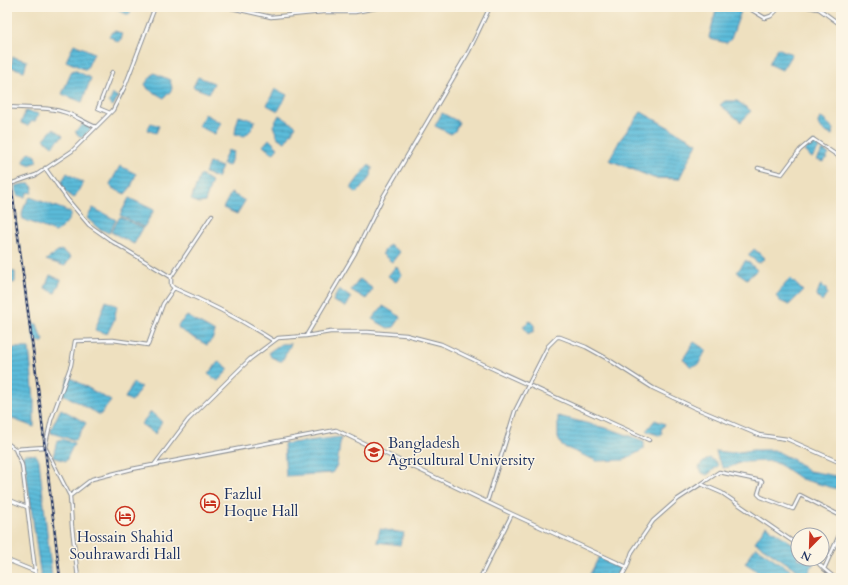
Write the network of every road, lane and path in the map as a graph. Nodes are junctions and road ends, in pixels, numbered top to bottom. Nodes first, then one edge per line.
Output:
1 (155, 7) edge
2 (227, 7) edge
3 (381, 7) edge
4 (490, 7) edge
5 (747, 7) edge
6 (780, 7) edge
7 (808, 7) edge
8 (841, 25) edge
9 (112, 72) dead end
10 (7, 107) edge
11 (110, 113) junction
12 (96, 127) junction
13 (841, 158) edge
14 (45, 168) junction
15 (758, 168) dead end
16 (7, 185) edge
17 (212, 215) dead end
18 (171, 277) junction
19 (174, 288) junction
20 (306, 336) junction
21 (274, 341) junction
22 (529, 385) junction
23 (648, 440) dead end
24 (7, 443) edge
25 (45, 447) junction
26 (15, 449) junction
27 (841, 463) edge
28 (153, 465) junction
29 (701, 484) junction
30 (70, 496) junction
31 (7, 499) edge
32 (487, 502) junction
33 (27, 507) junction
34 (512, 514) junction
35 (841, 516) edge
36 (841, 531) edge
37 (790, 539) edge
38 (7, 560) edge
39 (627, 567) junction
40 (824, 569) joint
41 (35, 572) junction
42 (36, 578) edge
43 (78, 578) edge
44 (480, 578) edge
45 (621, 578) edge
46 (835, 578) edge

1 - 11 street
2 - 3 street
4 - 20 street
5 - 6 street
7 - 8 street
9 - 11 street
10 - 12 street
11 - 12 street
12 - 14 street
13 - 15 street
14 - 16 street
14 - 18 street
17 - 18 street
18 - 19 street
19 - 21 street
19 - 25 street
20 - 21 street
20 - 22 street
21 - 28 street
22 - 23 street
22 - 27 street
22 - 32 street
24 - 26 street
25 - 26 street
25 - 30 street
26 - 33 street
28 - 30 street
28 - 32 street
29 - 35 street
29 - 37 street
29 - 39 street
30 - 43 street
31 - 33 street
32 - 34 street
33 - 41 street
34 - 39 street
34 - 44 street
36 - 40 street
38 - 41 street
39 - 45 street
40 - 46 street
41 - 42 street

